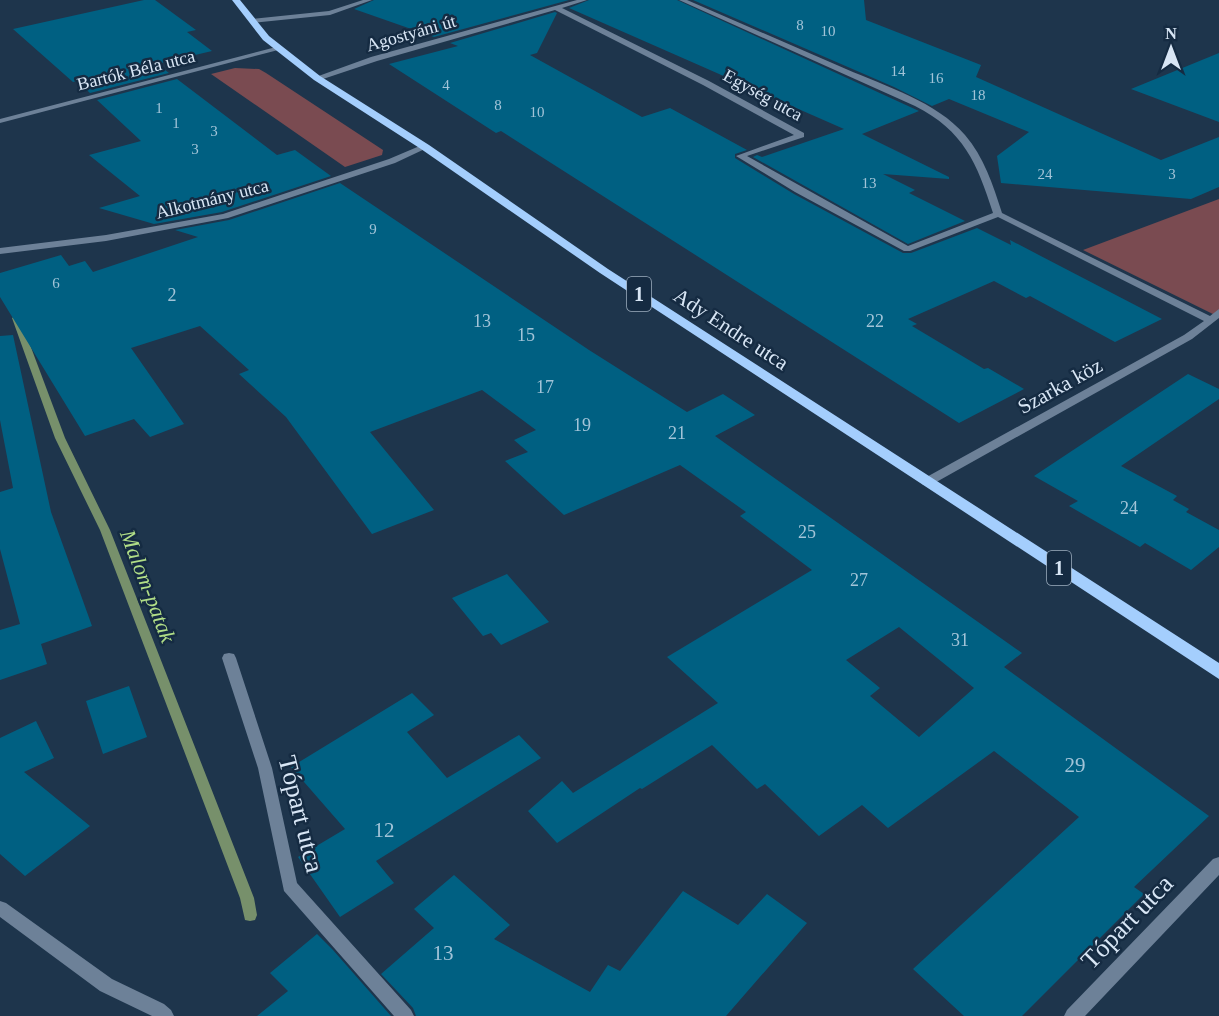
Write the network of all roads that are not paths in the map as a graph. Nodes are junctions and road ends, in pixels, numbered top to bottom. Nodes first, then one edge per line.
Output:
1 (236, 0) edge
2 (369, 0) edge
3 (584, 0) edge
4 (682, 0) edge
5 (556, 8) junction
6 (252, 21) junction
7 (280, 48) junction
8 (317, 78) junction
9 (0, 122) edge
10 (424, 147) junction
11 (998, 214) junction
12 (0, 251) edge
13 (1215, 317) edge
14 (927, 482) junction
15 (229, 658) dead end
16 (1219, 672) edge
17 (1219, 864) edge
18 (0, 908) edge
19 (165, 1016) edge
20 (405, 1016) edge
21 (1072, 1016) edge

1 - 6 main road, Ady Endre utca / 1
2 - 6 street
3 - 5 street, Agostyáni út
4 - 11 street
5 - 8 street, Agostyáni út
5 - 11 street, Egység utca
6 - 7 main road, Ady Endre utca / 1
7 - 8 main road, Ady Endre utca / 1
7 - 9 street, Bartók Béla utca
8 - 10 main road, Ady Endre utca / 1
10 - 12 street, Alkotmány utca
10 - 14 main road, Ady Endre utca / 1
11 - 13 street
13 - 14 street, Szarka köz
14 - 16 main road, Ady Endre utca / 1
15 - 20 street, Tópart utca
17 - 21 street, Tópart utca
18 - 19 street

